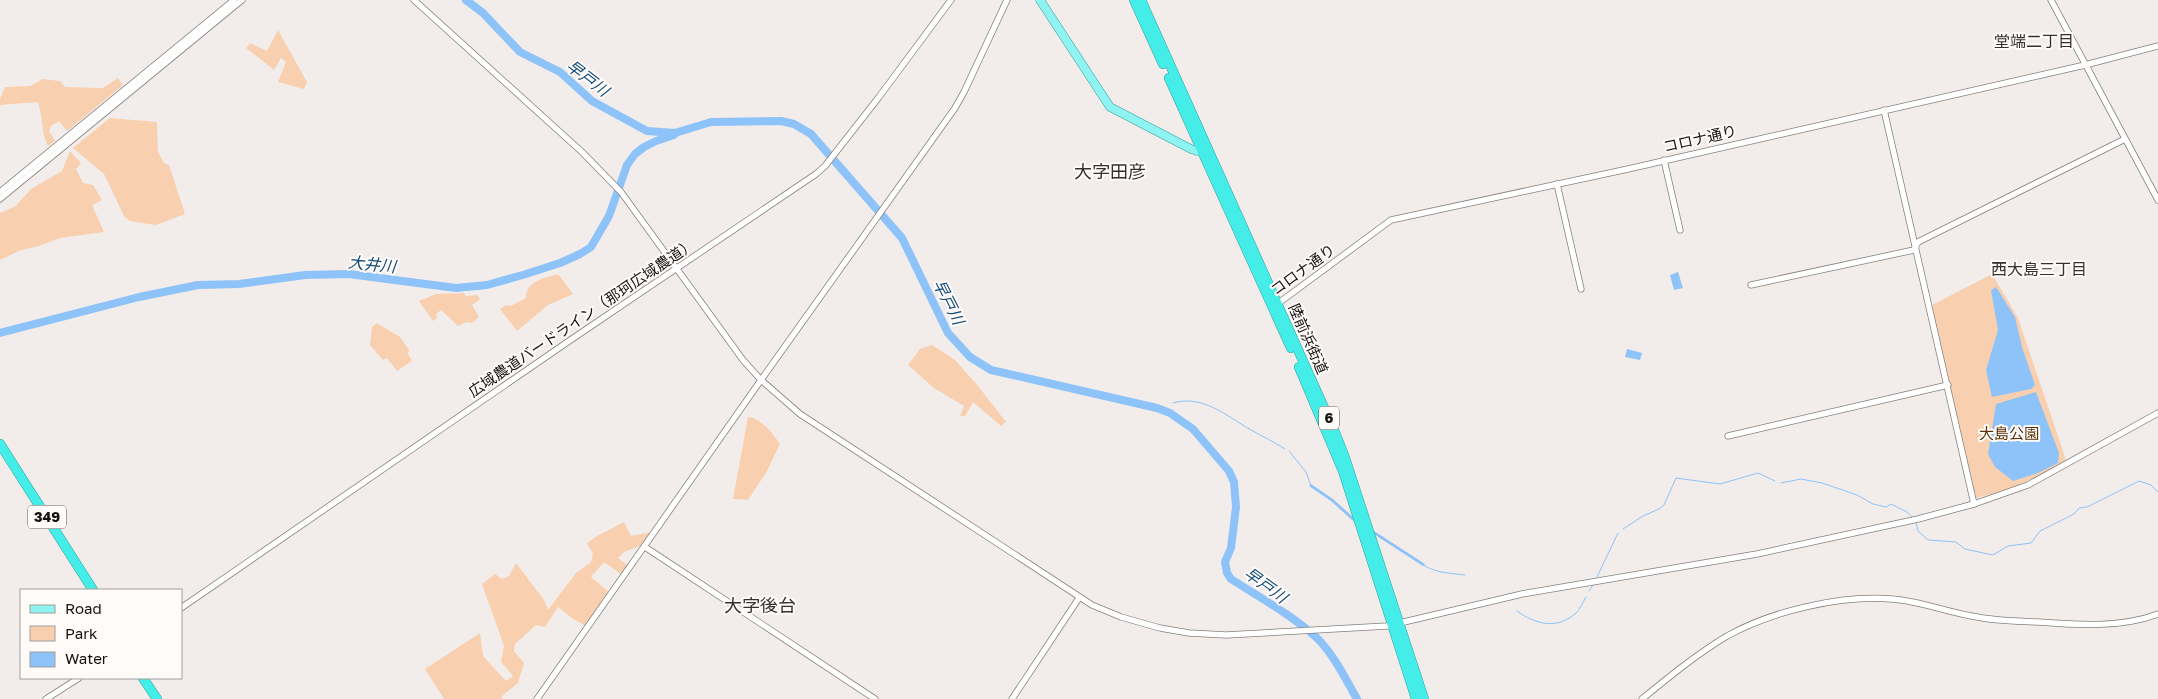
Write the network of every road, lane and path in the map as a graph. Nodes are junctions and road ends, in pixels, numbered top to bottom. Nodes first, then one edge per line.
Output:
1 (234, 0) edge
2 (242, 0) edge
3 (414, 0) edge
4 (951, 0) edge
5 (1007, 0) edge
6 (1040, 0) edge
7 (1134, 0) edge
8 (1141, 0) edge
9 (2051, 0) edge
10 (2158, 46) edge
11 (2085, 65) junction
12 (1884, 110) junction
13 (2125, 139) junction
14 (1204, 149) junction
15 (1664, 160) junction
16 (1557, 184) junction
17 (0, 192) edge
18 (0, 199) edge
19 (2158, 200) edge
20 (1680, 230) dead end
21 (1916, 247) junction
22 (678, 268) junction
23 (1751, 285) dead end
24 (1581, 289) dead end
25 (1275, 306) junction
26 (761, 380) junction
27 (1948, 384) junction
28 (2158, 413) edge
29 (1728, 436) dead end
30 (0, 444) edge
31 (0, 455) edge
32 (1974, 504) junction
33 (645, 547) junction
34 (86, 589) edge
35 (92, 589) edge
36 (1079, 598) junction
37 (182, 607) edge
38 (2158, 614) edge
39 (1396, 625) junction
40 (77, 679) edge
41 (144, 679) edge
42 (151, 679) edge
43 (46, 699) edge
44 (157, 699) edge
45 (163, 699) edge
46 (537, 699) edge
47 (876, 699) edge
48 (1012, 699) edge
49 (1416, 699) edge
50 (1424, 699) edge
51 (1642, 699) edge

1 - 17 street
2 - 18 street
3 - 22 street
4 - 22 street, 広域農道バードライン（那珂広域農道）
5 - 26 street
6 - 14 main road
7 - 14 highway, 陸前浜街道 / 6
8 - 14 highway, 陸前浜街道 / 6
9 - 11 street
10 - 11 street, コロナ通り
11 - 12 street, コロナ通り
11 - 13 street
12 - 15 street, コロナ通り
12 - 21 street
13 - 19 street
13 - 21 street
14 - 25 highway, 陸前浜街道 / 6
15 - 16 street, コロナ通り
15 - 20 street
16 - 24 street
16 - 25 street, コロナ通り
21 - 23 street
21 - 27 street
22 - 26 street
22 - 37 street, 広域農道バードライン（那珂広域農道）
25 - 39 highway, 陸前浜街道 / 6
26 - 33 street
26 - 36 street
27 - 29 street
27 - 32 street
28 - 32 street
30 - 35 highway, 349
31 - 34 highway, 349
32 - 39 street
33 - 46 street
33 - 47 street
36 - 39 street
36 - 48 street
38 - 51 street
39 - 49 highway, 陸前浜街道 / 6
39 - 50 highway, 陸前浜街道 / 6
40 - 43 street
41 - 44 highway
42 - 45 highway

